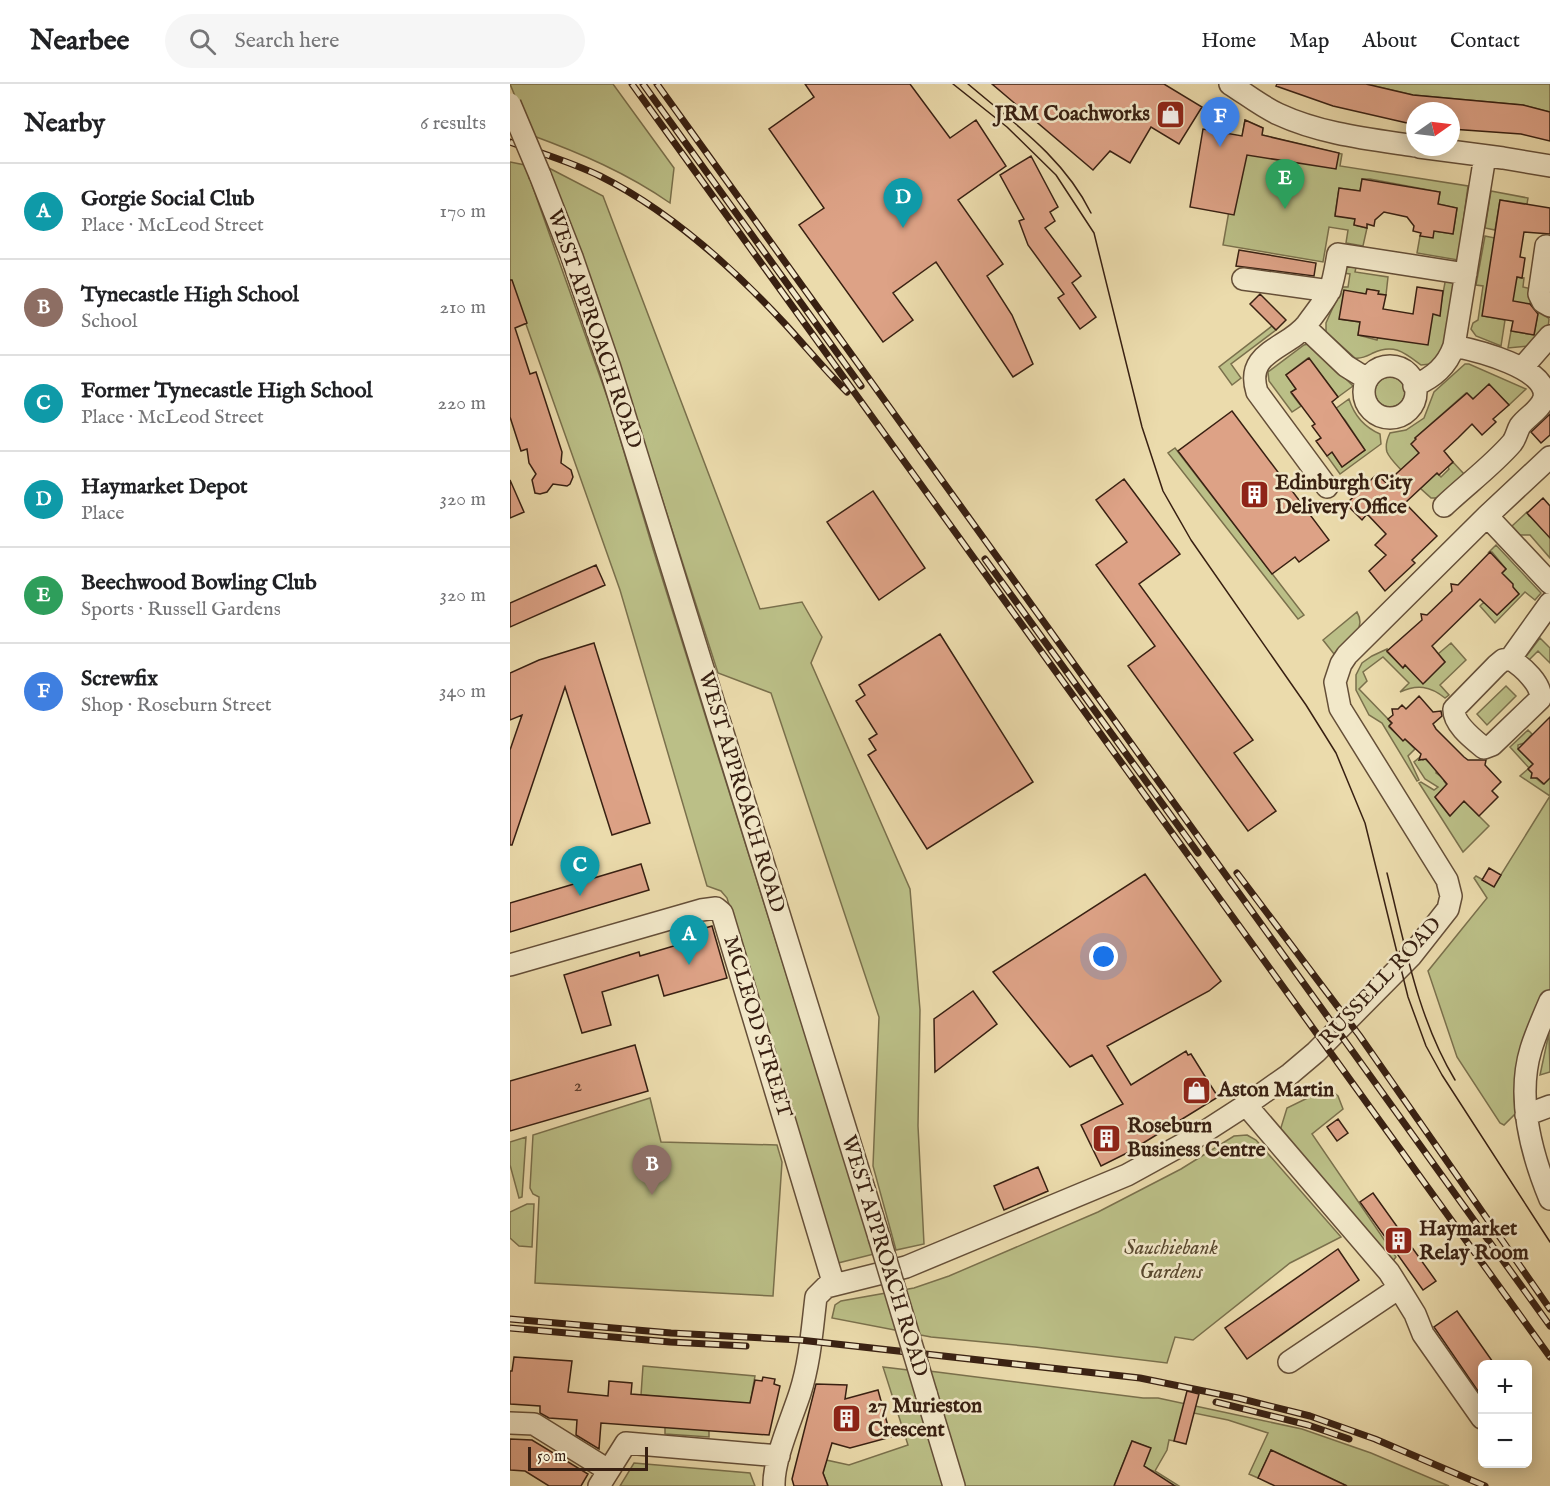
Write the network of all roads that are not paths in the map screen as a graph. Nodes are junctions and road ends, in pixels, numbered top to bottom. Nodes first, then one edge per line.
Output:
1 (1230, 84) edge
2 (510, 104) edge
3 (1406, 145) edge
4 (1460, 153) edge
5 (1485, 156) junction
6 (1550, 166) edge
7 (1545, 246) dead end
8 (1466, 274) junction
9 (1243, 279) dead end
10 (1330, 291) junction
11 (1550, 306) edge
12 (1305, 327) junction
13 (1550, 336) edge
14 (1454, 346) junction
15 (1522, 368) junction
16 (1367, 379) junction
17 (1414, 386) junction
18 (1550, 457) edge
19 (1327, 487) dead end
20 (1444, 506) dead end
21 (1487, 516) junction
22 (1550, 583) edge
23 (1550, 603) edge
24 (1510, 659) dead end
25 (510, 964) edge
26 (1550, 1002) edge
27 (1246, 1105) junction
28 (1550, 1106) edge
29 (1526, 1114) junction
30 (1548, 1190) edge
31 (834, 1285) junction
32 (1399, 1288) junction
33 (1289, 1362) dead end
34 (1479, 1414) edge
35 (510, 1423) edge
36 (780, 1456) junction
37 (609, 1471) edge
38 (774, 1486) edge
39 (954, 1486) edge

1 - 3 street
2 - 39 street, WEST APPROACH ROAD, bridge
4 - 5 street
5 - 6 street
5 - 8 street
7 - 11 street
8 - 10 street
8 - 14 street
9 - 10 street
10 - 12 street
12 - 16 street
12 - 19 street
13 - 15 street
14 - 15 street
14 - 17 street
15 - 20 street
16 - 17 street
16 - 17 street
18 - 21 street, RUSSELL ROAD
21 - 22 street
21 - 27 street, RUSSELL ROAD
23 - 24 street
25 - 31 street, MCLEOD STREET
26 - 29 street
27 - 31 street, RUSSELL ROAD
27 - 32 street
28 - 29 street
29 - 30 street
31 - 36 street
32 - 33 street
32 - 34 street
35 - 37 street
36 - 37 street
36 - 38 street

